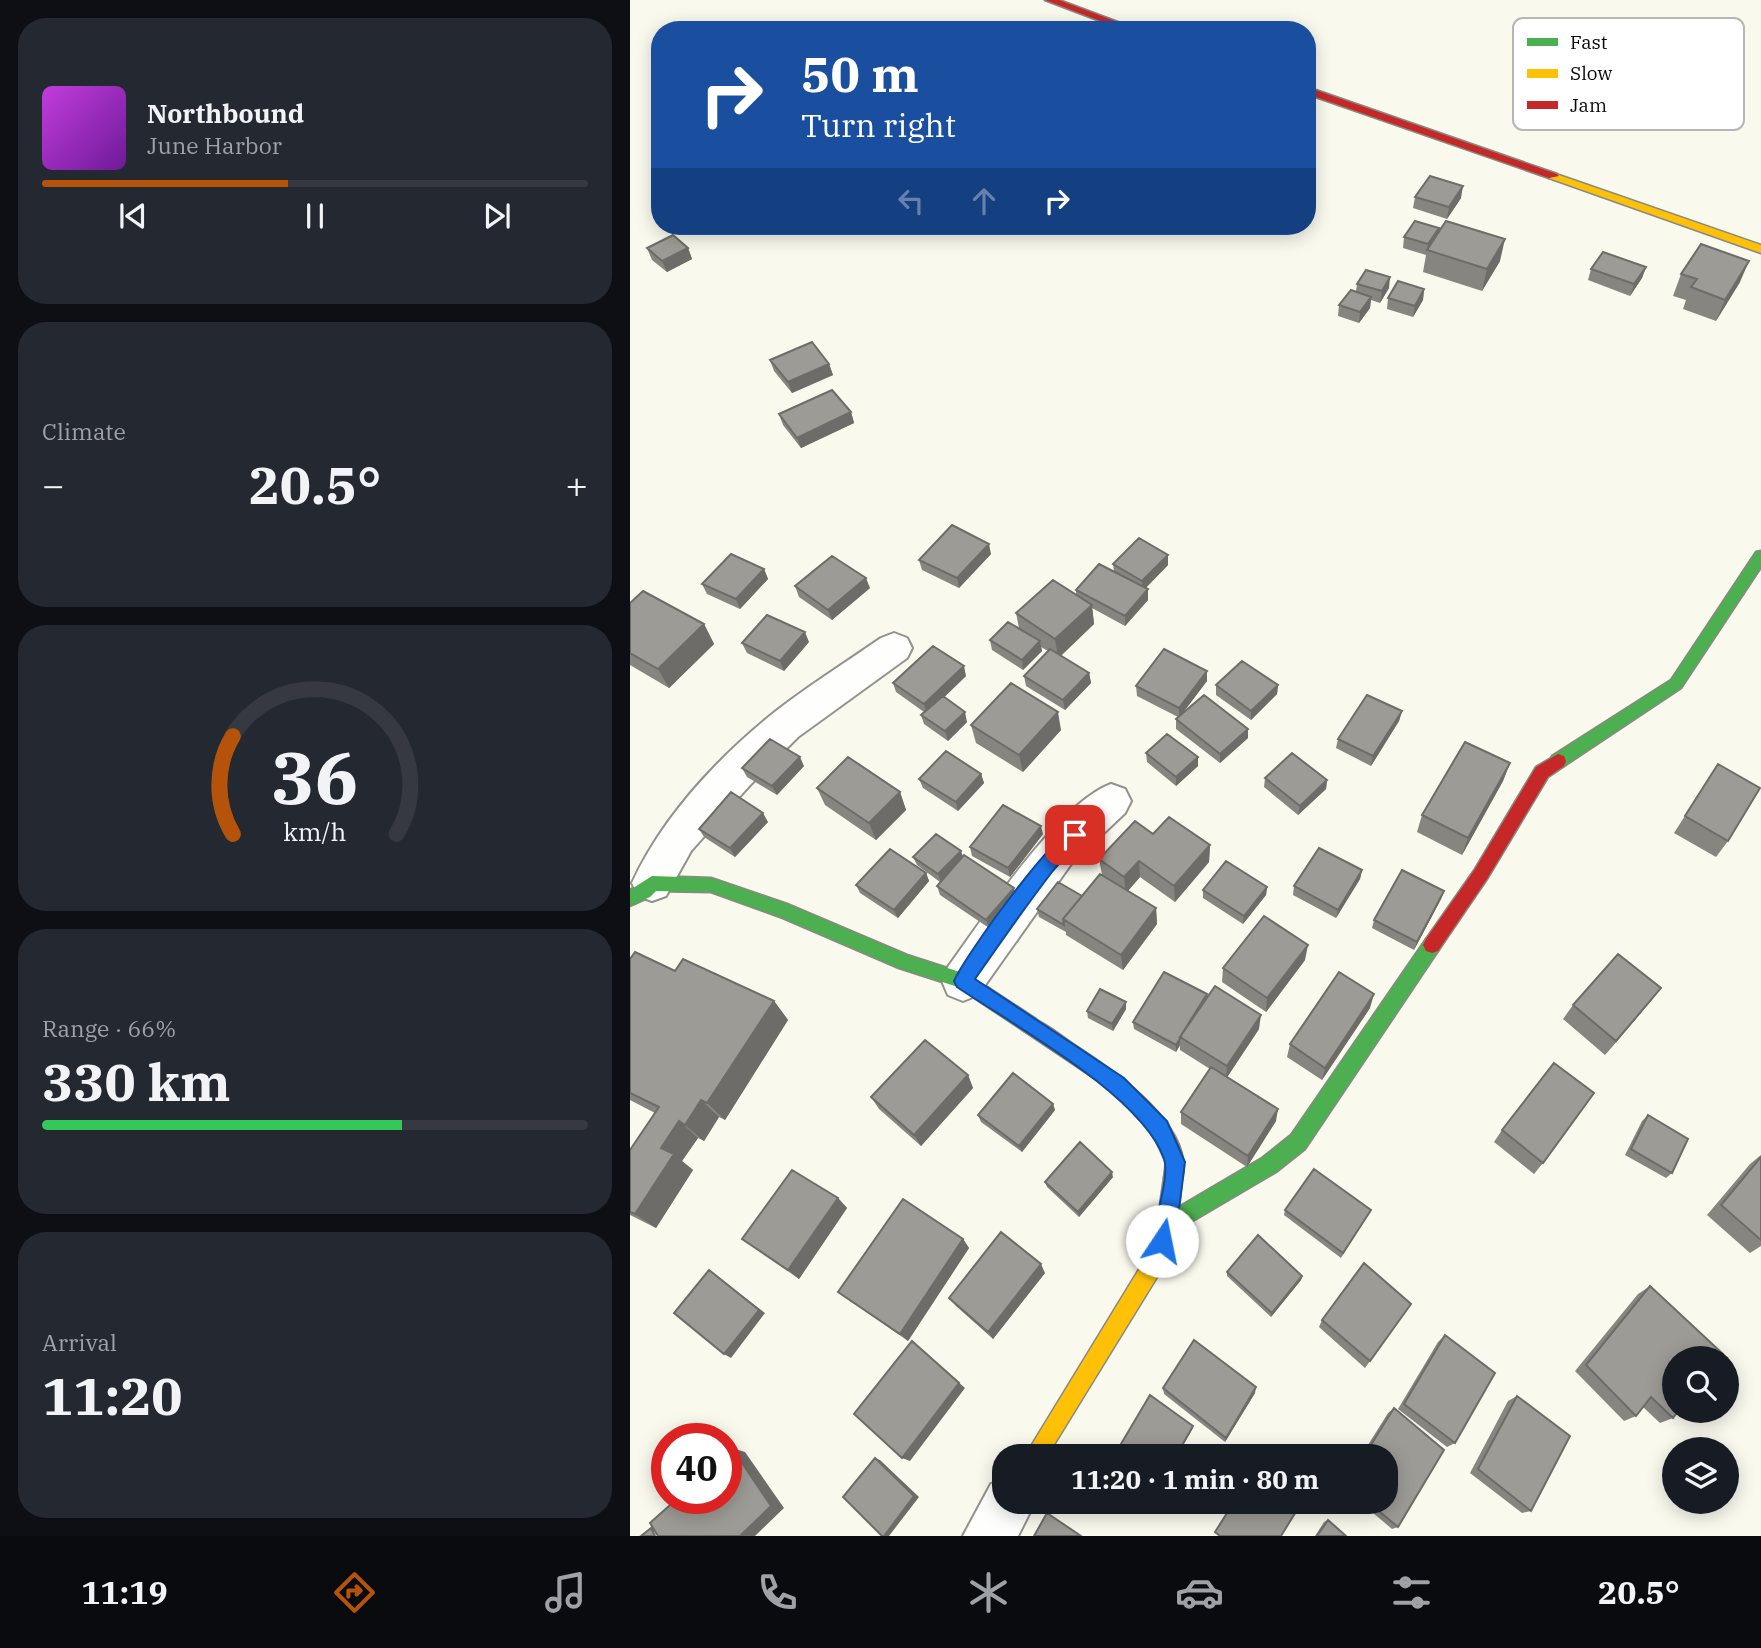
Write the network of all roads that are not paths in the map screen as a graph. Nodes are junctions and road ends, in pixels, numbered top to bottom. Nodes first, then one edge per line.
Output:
1 (1050, 0) edge
2 (1110, 21) edge
3 (1316, 93) edge
4 (1761, 249) edge
5 (1761, 556) edge
6 (894, 648) dead end
7 (1111, 801) dead end
8 (641, 891) edge
9 (963, 981) junction
10 (1167, 1225) junction
11 (1042, 1444) edge
12 (1002, 1514) edge
13 (989, 1536) edge

1 - 2 street
3 - 4 street
5 - 10 street
6 - 8 street
7 - 9 street
8 - 9 street
9 - 10 street
10 - 11 street
12 - 13 street

